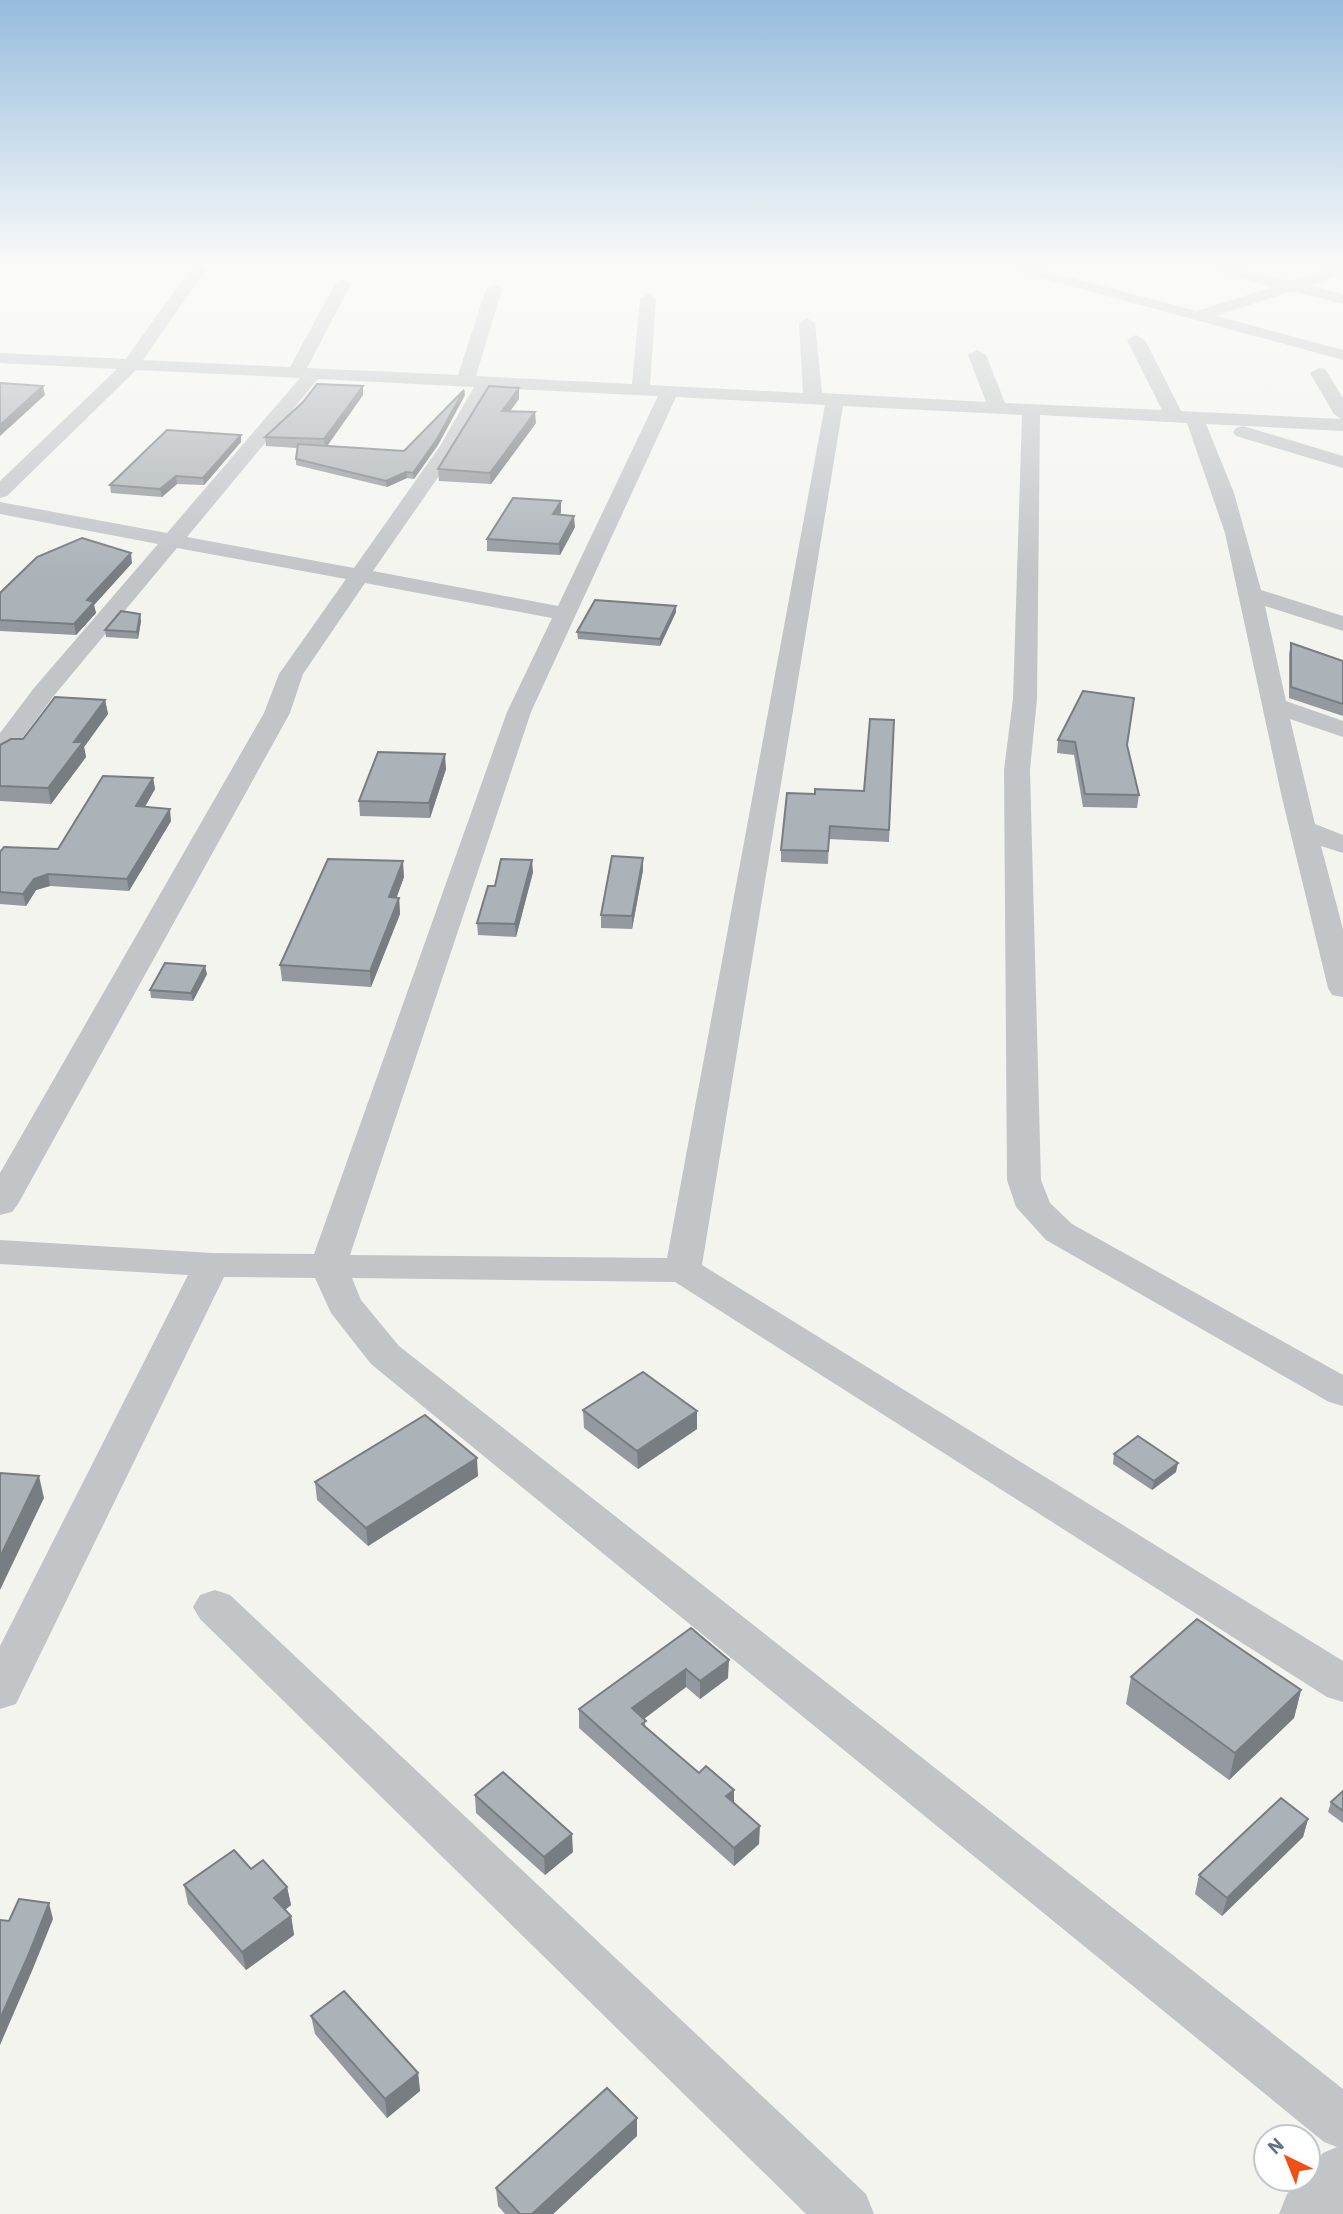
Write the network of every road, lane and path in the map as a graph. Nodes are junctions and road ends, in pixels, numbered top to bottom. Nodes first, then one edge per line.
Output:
1 (130, 366) edge
2 (136, 366) edge
3 (307, 366) edge
4 (478, 366) edge
5 (642, 366) edge
6 (817, 366) edge
7 (981, 366) edge
8 (1152, 366) edge
9 (1319, 373) dead end
10 (303, 375) junction
11 (475, 383) junction
12 (640, 391) junction
13 (669, 393) junction
14 (824, 400) junction
15 (998, 408) junction
16 (1031, 410) junction
17 (1343, 414) edge
18 (1184, 417) junction
19 (1343, 425) edge
20 (1343, 462) edge
21 (0, 492) edge
22 (0, 508) edge
23 (173, 541) junction
24 (358, 577) junction
25 (1252, 593) junction
26 (565, 614) junction
27 (1343, 624) edge
28 (1274, 705) junction
29 (1343, 729) edge
30 (0, 751) edge
31 (1304, 829) junction
32 (1343, 845) edge
33 (1343, 988) edge
34 (0, 1204) edge
35 (0, 1252) edge
36 (212, 1265) junction
37 (328, 1266) junction
38 (683, 1270) junction
39 (1343, 1392) edge
40 (215, 1607) dead end
41 (1343, 1684) edge
42 (0, 1691) edge
43 (1343, 2123) edge
44 (1343, 2172) edge
45 (846, 2214) edge
46 (1307, 2214) edge

1 - 21 street
2 - 10 street
3 - 10 street
4 - 11 street
5 - 12 street
6 - 14 street
7 - 15 street
8 - 18 street
9 - 17 street
10 - 11 street
10 - 23 street
11 - 12 street
11 - 24 street
12 - 13 street
13 - 14 street
13 - 26 street
14 - 15 street
14 - 38 street
15 - 16 street
16 - 18 street
16 - 39 street
18 - 19 street
18 - 20 street
18 - 25 street
22 - 23 street
23 - 24 street
23 - 30 street
24 - 26 street
24 - 34 street
25 - 27 street
25 - 28 street
26 - 37 street
28 - 29 street
28 - 31 street
31 - 32 street
31 - 33 street
35 - 36 street
36 - 37 street
36 - 42 street
37 - 38 street
37 - 43 street
38 - 41 street
40 - 45 street
44 - 46 street

